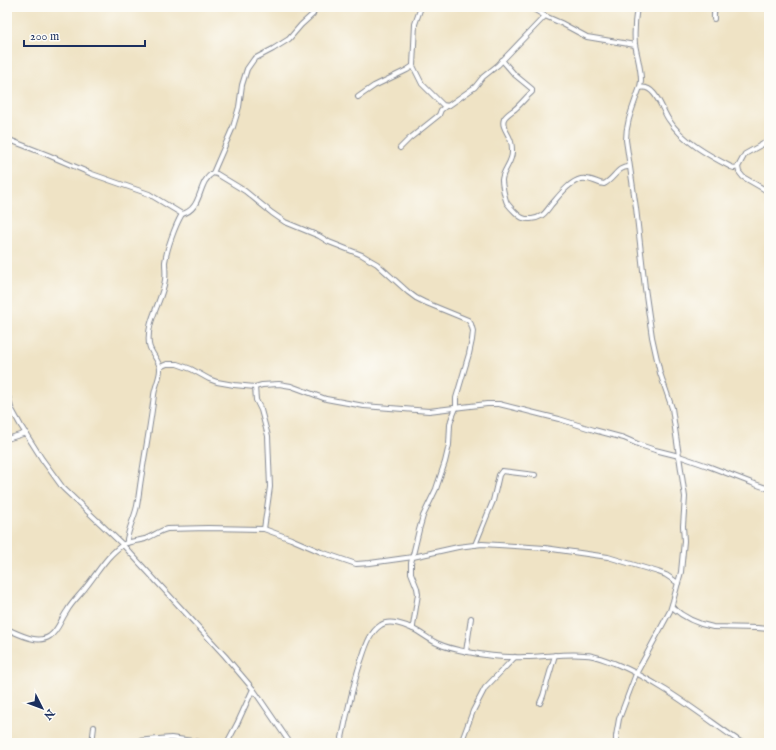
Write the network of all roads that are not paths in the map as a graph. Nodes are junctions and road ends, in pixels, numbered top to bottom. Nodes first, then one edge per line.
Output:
1 (315, 7) edge
2 (421, 7) edge
3 (530, 7) edge
4 (637, 7) edge
5 (717, 7) edge
6 (545, 16) junction
7 (714, 19) dead end
8 (635, 45) junction
9 (502, 60) junction
10 (413, 66) junction
11 (640, 88) junction
12 (358, 97) dead end
13 (446, 106) junction
14 (769, 138) edge
15 (7, 139) edge
16 (400, 148) dead end
17 (629, 167) junction
18 (738, 167) junction
19 (213, 173) junction
20 (769, 192) edge
21 (181, 213) junction
22 (160, 367) junction
23 (255, 387) junction
24 (7, 392) edge
25 (456, 408) junction
26 (26, 433) junction
27 (7, 439) edge
28 (679, 456) junction
29 (535, 475) dead end
30 (769, 489) edge
31 (264, 530) junction
32 (125, 544) junction
33 (475, 545) junction
34 (413, 557) junction
35 (678, 583) junction
36 (672, 607) junction
37 (471, 618) dead end
38 (7, 629) edge
39 (413, 629) junction
40 (769, 629) edge
41 (466, 652) junction
42 (555, 655) junction
43 (505, 657) junction
44 (515, 657) junction
45 (508, 664) junction
46 (636, 674) junction
47 (253, 689) junction
48 (540, 703) dead end
49 (94, 727) dead end
50 (92, 743) edge
51 (124, 743) edge
52 (207, 743) edge
53 (227, 743) edge
54 (290, 743) edge
55 (341, 743) edge
56 (461, 743) edge
57 (616, 743) edge
58 (742, 743) edge

1 - 19 street
2 - 10 street
3 - 6 street
4 - 8 street
5 - 7 street
6 - 8 street
6 - 9 street
8 - 11 street
9 - 13 street
9 - 17 street
10 - 12 street
10 - 13 street
11 - 17 street
11 - 18 street
13 - 16 street
14 - 18 street
15 - 21 street
17 - 28 street
18 - 20 street
19 - 21 street
19 - 25 street
21 - 22 street
22 - 23 street
22 - 32 street
23 - 25 street
23 - 31 street
24 - 26 street
25 - 28 street
25 - 34 street
26 - 27 street
26 - 32 street
28 - 30 street
28 - 35 street
29 - 33 street
31 - 32 street
31 - 34 street
32 - 38 street
32 - 47 street
33 - 34 street
33 - 35 street
34 - 39 street
35 - 36 street
36 - 40 street
36 - 46 street
37 - 41 street
39 - 41 street
39 - 55 street
41 - 43 street
42 - 44 street
42 - 46 street
42 - 48 street
43 - 44 street
43 - 45 street
44 - 45 street
45 - 56 street
46 - 57 street
46 - 58 street
47 - 53 street
47 - 54 street
49 - 50 street
51 - 52 street

